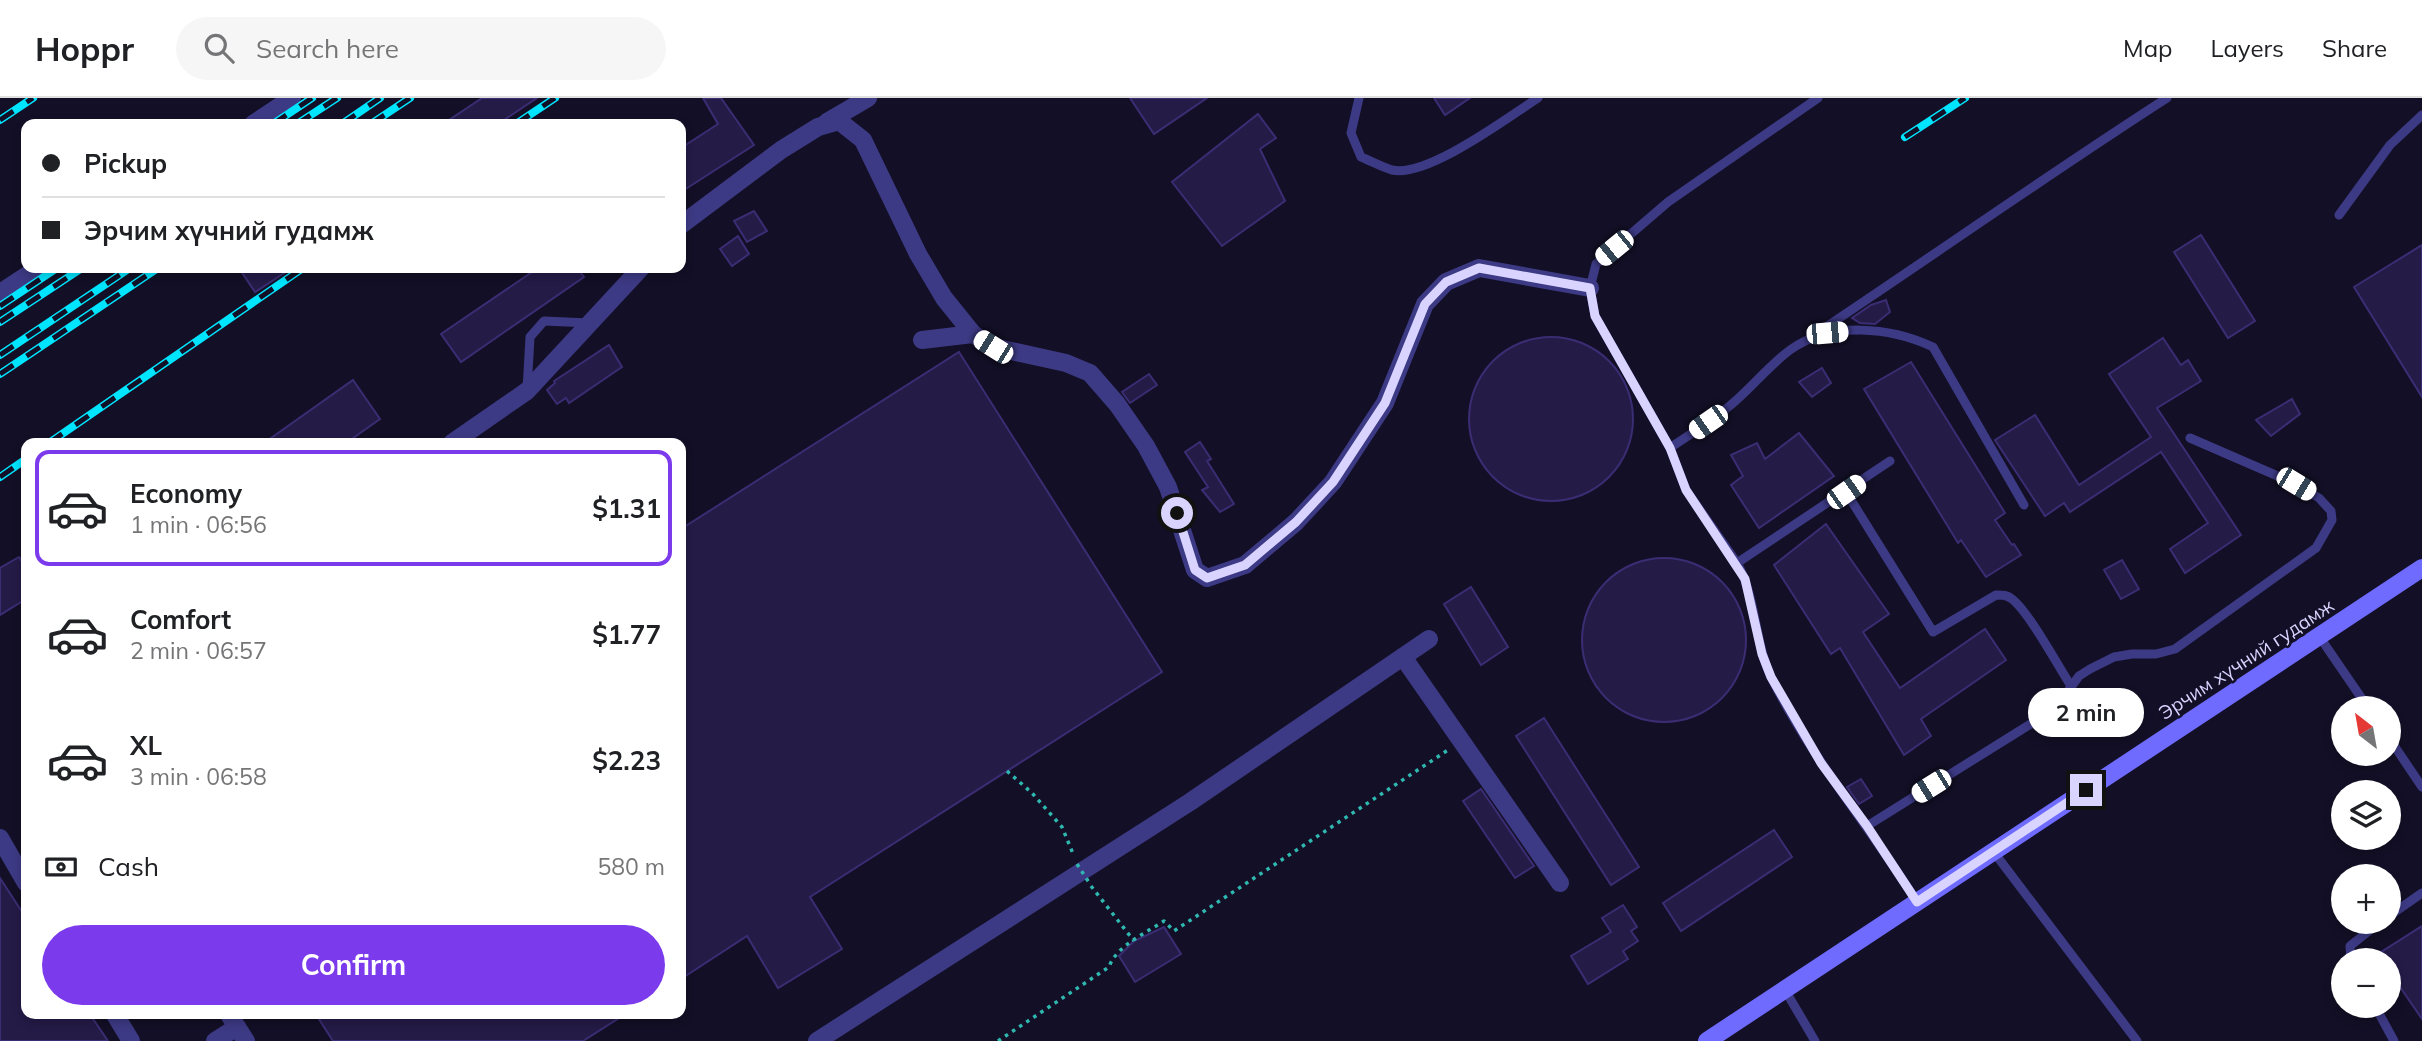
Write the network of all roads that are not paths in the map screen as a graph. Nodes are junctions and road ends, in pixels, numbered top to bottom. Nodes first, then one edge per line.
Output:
1 (292, 98) edge
2 (867, 98) edge
3 (1359, 98) edge
4 (1538, 98) edge
5 (1818, 98) edge
6 (2167, 98) edge
7 (2422, 115) edge
8 (260, 119) edge
9 (818, 127) junction
10 (2339, 215) dead end
11 (686, 221) edge
12 (30, 273) edge
13 (636, 273) edge
14 (1590, 288) junction
15 (0, 293) edge
16 (590, 323) junction
17 (973, 334) junction
18 (922, 340) dead end
19 (1795, 347) junction
20 (527, 391) junction
21 (459, 438) edge
22 (2190, 438) dead end
23 (1670, 448) junction
24 (1890, 461) dead end
25 (1846, 492) junction
26 (2024, 505) dead end
27 (1737, 563) junction
28 (2422, 568) edge
29 (2319, 636) junction
30 (1429, 639) dead end
31 (1403, 657) junction
32 (2071, 686) junction
33 (2360, 696) edge
34 (2401, 755) edge
35 (2422, 786) edge
36 (1867, 826) junction
37 (0, 838) edge
38 (1993, 851) junction
39 (21, 874) edge
40 (1560, 883) dead end
41 (2422, 893) edge
42 (1917, 902) junction
43 (2401, 908) edge
44 (2365, 934) edge
45 (2350, 948) edge
46 (1784, 990) junction
47 (2382, 1018) edge
48 (118, 1019) edge
49 (237, 1027) edge
50 (131, 1041) edge
51 (215, 1041) edge
52 (817, 1041) edge
53 (1707, 1041) edge
54 (1815, 1041) edge
55 (2137, 1041) edge
56 (2394, 1041) edge

1 - 8 street
2 - 9 street
3 - 4 lane
5 - 14 lane
6 - 19 lane
7 - 10 lane
9 - 11 street
9 - 17 street
12 - 15 street
13 - 16 street
14 - 17 street
14 - 23 lane
16 - 20 street
16 - 20 lane
17 - 18 street
19 - 23 lane
19 - 26 lane
20 - 21 street
22 - 32 lane
23 - 27 lane
24 - 25 lane
25 - 27 lane
25 - 32 lane
27 - 36 lane
28 - 29 main road, Эрчим хүчний гудамж
29 - 33 lane
29 - 38 main road, Эрчим хүчний гудамж
30 - 31 street
31 - 40 street
31 - 52 street
32 - 36 lane
34 - 35 lane
36 - 42 lane
37 - 39 street
38 - 42 main road, Эрчим хүчний гудамж
38 - 55 lane
41 - 43 lane
42 - 46 main road, Эрчим хүчний гудамж
44 - 45 lane
46 - 53 main road, Эрчим хүчний гудамж
46 - 54 lane
47 - 56 lane
48 - 50 street
49 - 51 street

